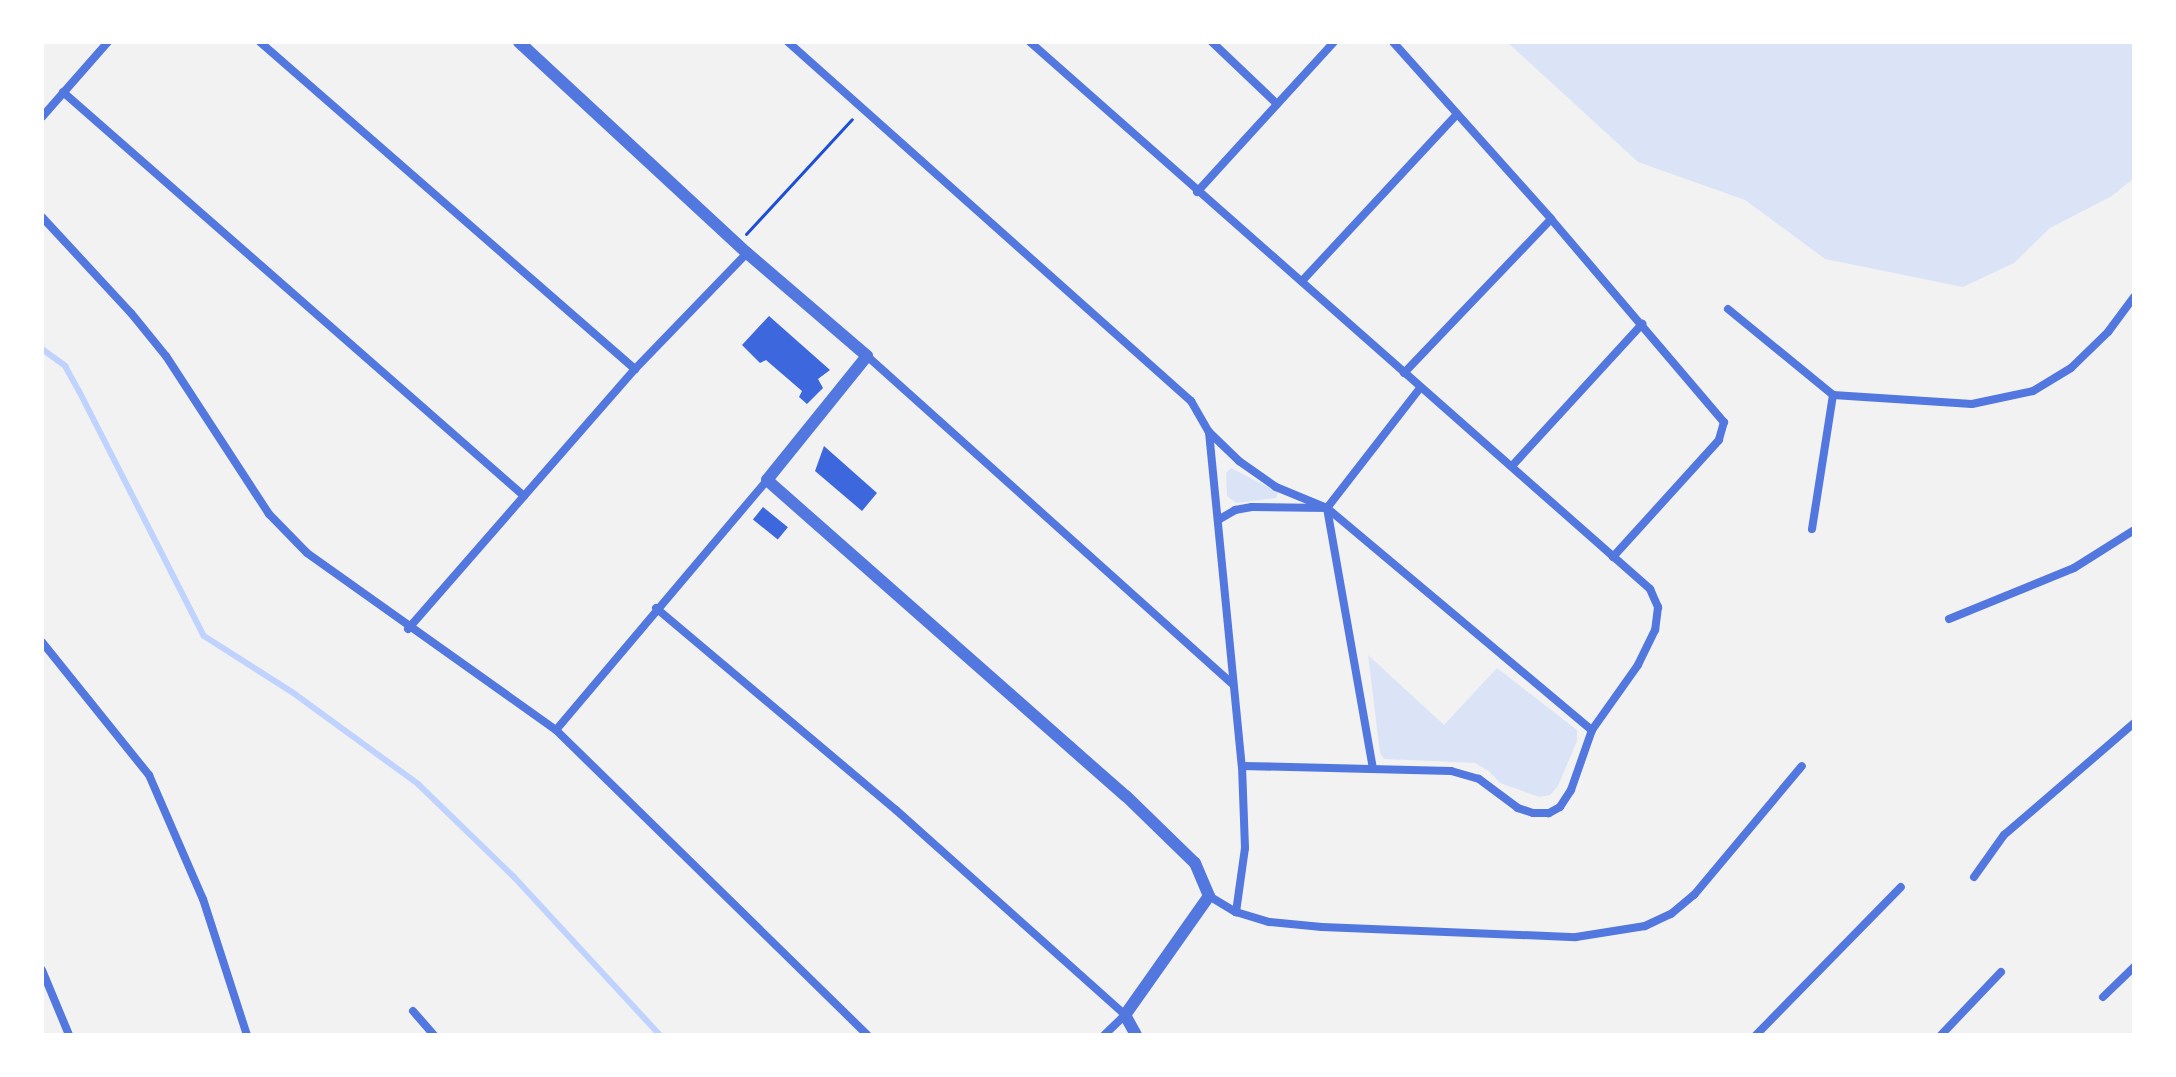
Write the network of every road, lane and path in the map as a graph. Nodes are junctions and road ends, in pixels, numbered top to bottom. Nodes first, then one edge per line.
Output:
1 (108, 42) edge
2 (260, 42) edge
3 (519, 42) edge
4 (788, 42) edge
5 (1030, 42) edge
6 (1212, 42) edge
7 (1334, 42) edge
8 (1393, 42) edge
9 (63, 92) junction
10 (1277, 104) junction
11 (861, 108) junction
12 (1457, 114) junction
13 (42, 117) edge
14 (1197, 192) junction
15 (42, 217) edge
16 (1551, 219) junction
17 (743, 248) junction
18 (1302, 281) junction
19 (2134, 297) edge
20 (1728, 309) dead end
21 (1642, 324) junction
22 (867, 356) junction
23 (635, 369) junction
24 (1404, 373) junction
25 (1420, 388) junction
26 (1833, 395) junction
27 (1209, 432) junction
28 (1512, 466) junction
29 (767, 480) junction
30 (524, 496) junction
31 (1327, 508) junction
32 (1218, 520) junction
33 (1812, 529) dead end
34 (2134, 530) edge
35 (1613, 557) junction
36 (656, 608) junction
37 (1949, 619) dead end
38 (408, 629) junction
39 (42, 642) edge
40 (1234, 684) junction
41 (2134, 723) edge
42 (556, 730) junction
43 (1592, 730) junction
44 (1242, 766) junction
45 (1802, 766) dead end
46 (1373, 768) junction
47 (1974, 877) dead end
48 (1901, 887) dead end
49 (1209, 896) junction
50 (1236, 912) junction
51 (2134, 967) edge
52 (42, 970) edge
53 (2001, 972) dead end
54 (2103, 997) dead end
55 (413, 1011) dead end
56 (1125, 1015) junction
57 (69, 1035) edge
58 (247, 1035) edge
59 (434, 1035) edge
60 (867, 1035) edge
61 (1104, 1035) edge
62 (1136, 1035) edge
63 (1756, 1035) edge
64 (1941, 1035) edge

1 - 9 street
2 - 23 street
3 - 17 street
4 - 11 street
5 - 14 street
6 - 10 street
7 - 10 street
8 - 12 street
9 - 13 street
9 - 30 street
10 - 14 street
11 - 17 path
11 - 27 street
12 - 16 street
12 - 18 street
14 - 18 street
15 - 38 street
16 - 21 street
16 - 24 street
17 - 22 street
17 - 23 street
18 - 24 street
19 - 26 street
20 - 26 street
21 - 28 street
21 - 35 street
22 - 29 street
22 - 40 street
23 - 30 street
24 - 25 street
25 - 28 street
25 - 31 street
26 - 33 street
27 - 31 street
27 - 32 street
28 - 35 street
29 - 36 street
29 - 49 street
30 - 38 street
31 - 32 street
31 - 43 street
31 - 46 street
32 - 40 street
34 - 37 street
35 - 43 street
36 - 42 street
36 - 56 street
38 - 42 street
39 - 58 street
40 - 44 street
41 - 47 street
42 - 60 street
43 - 46 street
44 - 46 street
44 - 50 street
45 - 50 street
48 - 63 street
49 - 50 street
49 - 56 street
51 - 54 street
52 - 57 street
53 - 64 street
55 - 59 street
56 - 61 street
56 - 62 street

